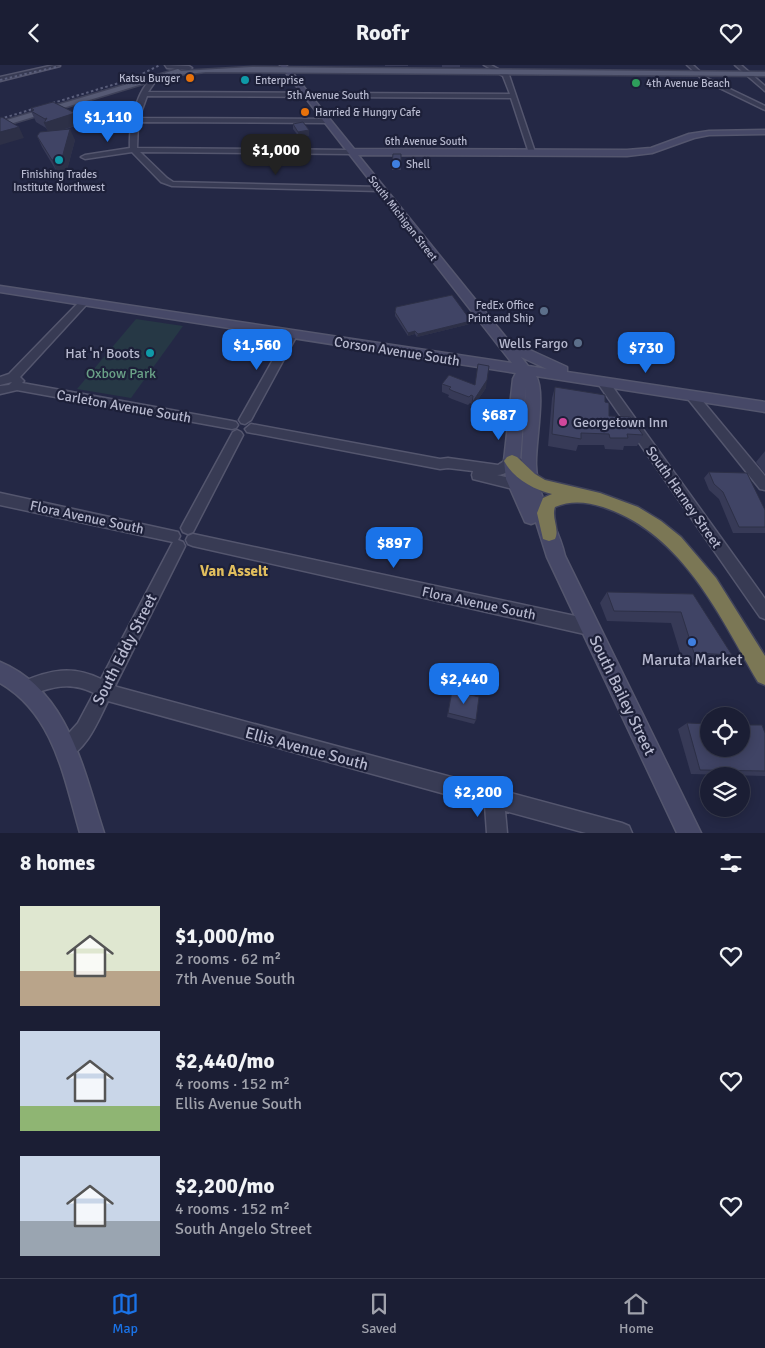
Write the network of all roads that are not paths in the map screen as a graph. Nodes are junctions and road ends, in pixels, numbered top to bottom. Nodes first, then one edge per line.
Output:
1 (198, 65) edge
2 (487, 65) edge
3 (690, 65) edge
4 (738, 65) edge
5 (57, 66) edge
6 (171, 66) edge
7 (189, 68) junction
8 (285, 68) edge
9 (206, 70) junction
10 (501, 72) junction
11 (698, 73) junction
12 (168, 74) junction
13 (748, 74) junction
14 (765, 74) edge
15 (0, 79) edge
16 (154, 79) junction
17 (765, 89) edge
18 (143, 94) junction
19 (306, 95) junction
20 (513, 96) junction
21 (765, 108) edge
22 (135, 120) junction
23 (327, 121) junction
24 (0, 125) edge
25 (765, 132) edge
26 (134, 150) junction
27 (351, 152) junction
28 (533, 153) junction
29 (85, 157) dead end
30 (380, 189) junction
31 (0, 289) edge
32 (84, 302) junction
33 (292, 335) junction
34 (500, 341) junction
35 (523, 371) junction
36 (14, 381) junction
37 (597, 382) junction
38 (0, 388) edge
39 (692, 396) junction
40 (764, 408) edge
41 (248, 425) junction
42 (235, 430) junction
43 (512, 461) junction
44 (440, 464) junction
45 (523, 482) junction
46 (765, 485) edge
47 (581, 495) junction
48 (0, 499) edge
49 (549, 534) junction
50 (183, 537) junction
51 (556, 557) junction
52 (765, 613) edge
53 (589, 627) junction
54 (0, 672) edge
55 (765, 675) edge
56 (28, 688) junction
57 (104, 689) junction
58 (65, 750) junction
59 (494, 799) junction
60 (92, 833) edge
61 (497, 833) edge
62 (622, 833) edge
63 (689, 833) edge

1 - 7 main road
2 - 10 street
3 - 11 street
4 - 13 street
5 - 15 street
6 - 7 street
6 - 12 street
7 - 9 main road
7 - 12 main road
8 - 9 main road
8 - 10 main road
8 - 19 street, South Michigan Street
9 - 12 main road
10 - 11 main road
10 - 20 street
11 - 13 main road
11 - 21 street
12 - 16 main road
13 - 14 main road
13 - 17 street
16 - 18 street
16 - 24 main road
18 - 19 street, 5th Avenue South
18 - 22 street
19 - 20 street, 5th Avenue South
19 - 23 street, South Michigan Street
20 - 28 street
22 - 23 street
22 - 26 street
23 - 27 street, South Michigan Street
25 - 28 street, 6th Avenue South
26 - 27 street, 6th Avenue South
26 - 29 street, 6th Avenue South
26 - 30 street
27 - 28 street, 6th Avenue South
27 - 30 street, South Michigan Street
30 - 34 street, South Michigan Street
31 - 32 street, Corson Avenue South
32 - 33 street, Corson Avenue South
32 - 36 street
33 - 35 street, Corson Avenue South
33 - 41 street
34 - 35 street, South Michigan Street
34 - 37 street
35 - 37 street, Corson Avenue South
35 - 43 street, South Bailey Street
35 - 45 street, South Bailey Street
36 - 38 street
36 - 42 street, Carleton Avenue South
37 - 39 street, Corson Avenue South
37 - 52 street, South Harney Street
39 - 40 street, Corson Avenue South
39 - 46 street
41 - 42 street
41 - 44 street
42 - 50 street, South Eddy Street
43 - 44 street
43 - 45 street, South Bailey Street
44 - 45 street
45 - 47 highway
45 - 49 street, South Bailey Street
45 - 51 street, South Bailey Street
47 - 49 highway
47 - 55 highway
48 - 50 street, Flora Avenue South
49 - 51 street, South Bailey Street
50 - 53 street, Flora Avenue South
50 - 57 street, South Eddy Street
51 - 53 street, South Bailey Street
53 - 63 street, South Bailey Street
54 - 56 street
56 - 57 street, Ellis Avenue South
56 - 58 street
57 - 58 street, South Eddy Street
57 - 59 street, Ellis Avenue South
58 - 60 street
59 - 61 street
59 - 62 street, Ellis Avenue South

